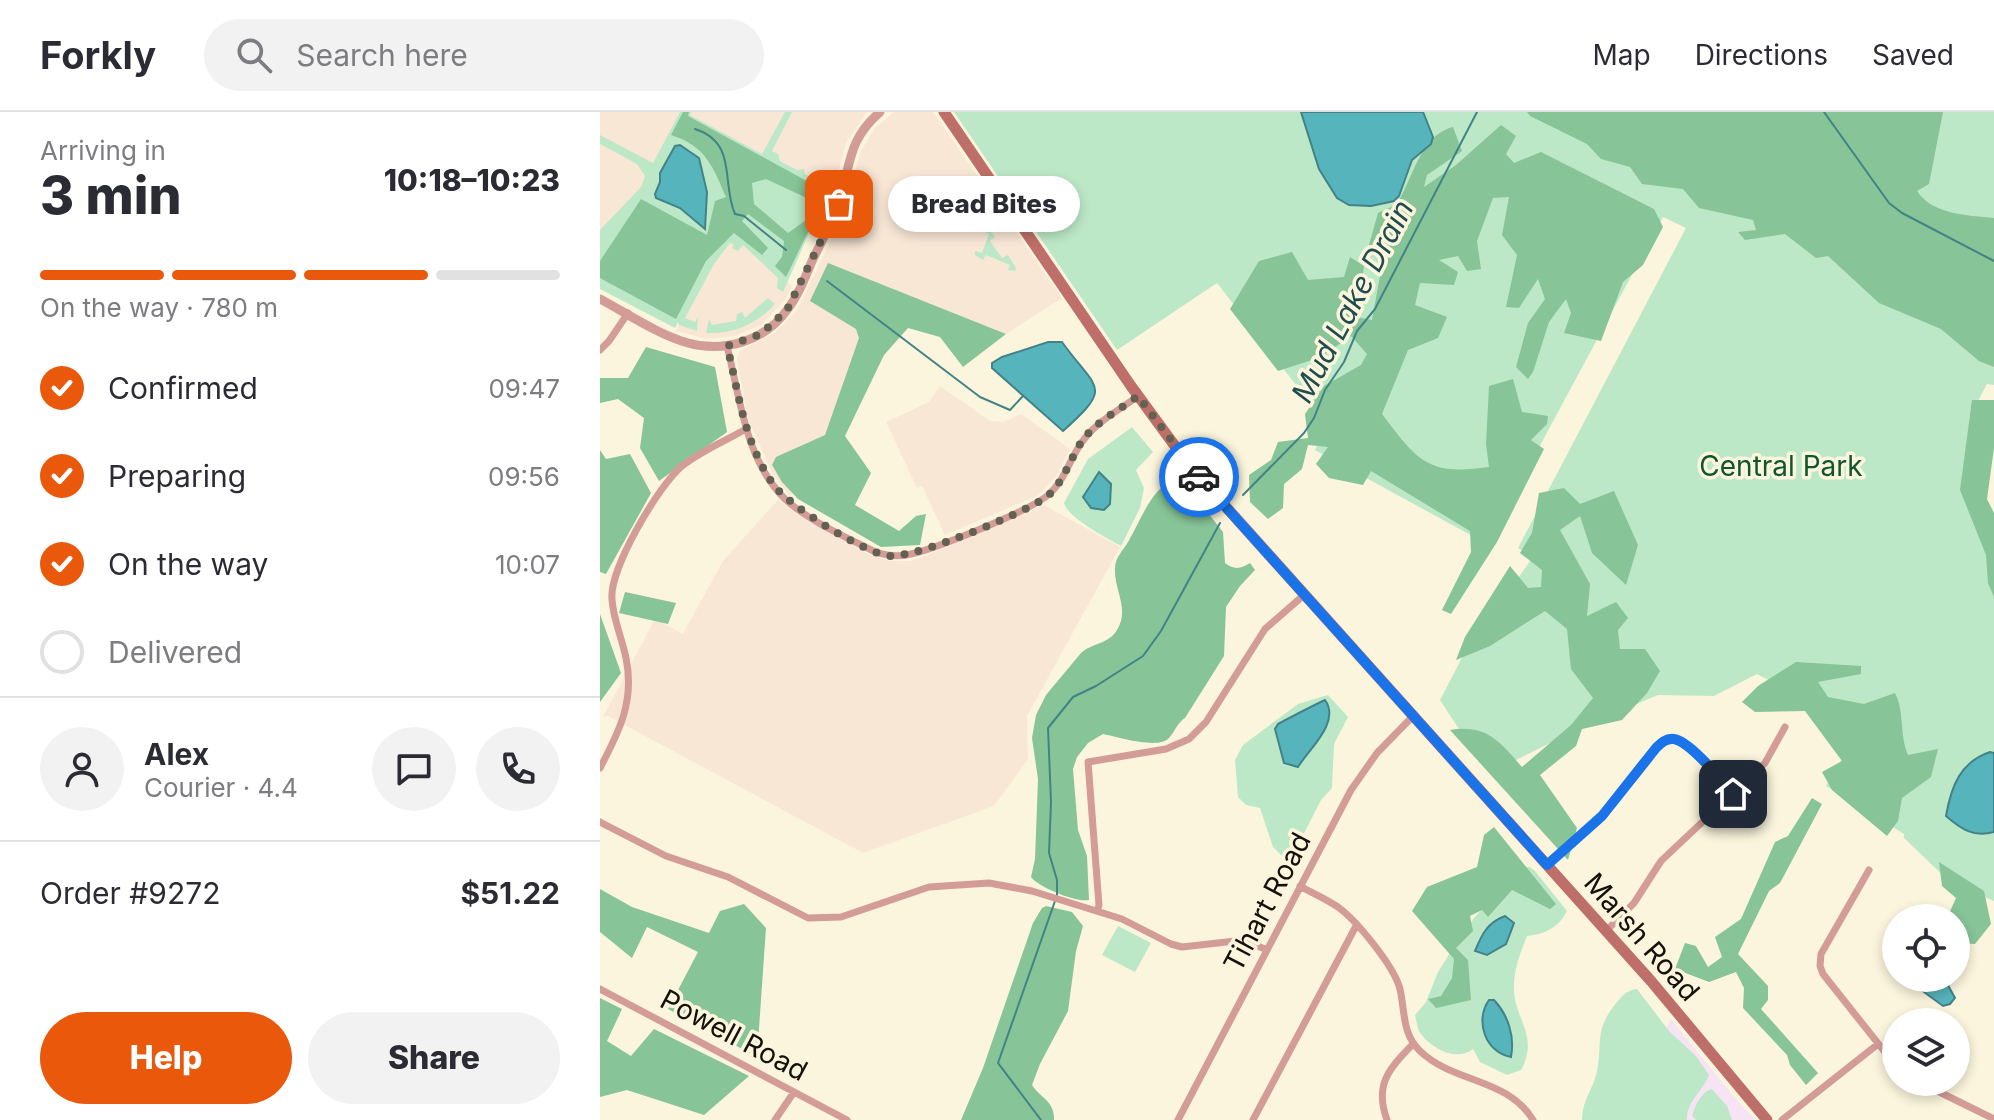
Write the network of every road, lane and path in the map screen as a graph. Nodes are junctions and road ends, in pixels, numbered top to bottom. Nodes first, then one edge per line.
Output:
1 (880, 112) edge
2 (944, 112) edge
3 (600, 299) edge
4 (628, 313) junction
5 (727, 346) junction
6 (600, 350) edge
7 (1138, 396) junction
8 (746, 429) junction
9 (1304, 595) junction
10 (1413, 716) junction
11 (1785, 727) dead end
12 (600, 768) edge
13 (1733, 794) junction
14 (600, 822) edge
15 (1547, 865) junction
16 (1869, 870) dead end
17 (1300, 886) junction
18 (1097, 911) junction
19 (1356, 926) junction
20 (1606, 931) junction
21 (1267, 950) junction
22 (600, 989) edge
23 (1413, 1044) junction
24 (1878, 1044) junction
25 (1882, 1049) edge
26 (794, 1092) junction
27 (1947, 1096) edge
28 (1182, 1119) edge
29 (1994, 1119) edge
30 (775, 1120) edge
31 (847, 1120) edge
32 (1253, 1120) edge
33 (1387, 1120) edge
34 (1533, 1120) edge
35 (1767, 1120) edge
36 (1782, 1120) edge

1 - 5 street
2 - 7 main road, Marsh Road
3 - 4 street
4 - 5 street
4 - 6 street
5 - 8 street
7 - 8 street
7 - 9 main road, Marsh Road
8 - 12 street
9 - 10 main road, Marsh Road
9 - 18 street
10 - 15 main road, Marsh Road
10 - 17 street, Tihart Road
11 - 13 street
13 - 15 street
13 - 20 street
14 - 18 street
15 - 20 main road, Marsh Road
16 - 24 street
17 - 19 street
17 - 21 street, Tihart Road
18 - 21 street
19 - 23 street
19 - 32 street
20 - 35 main road, Marsh Road
21 - 28 street, Tihart Road
22 - 26 street, Powell Road
23 - 33 street
23 - 34 street
24 - 25 street
24 - 36 street
26 - 30 street
26 - 31 street, Powell Road
27 - 29 street

